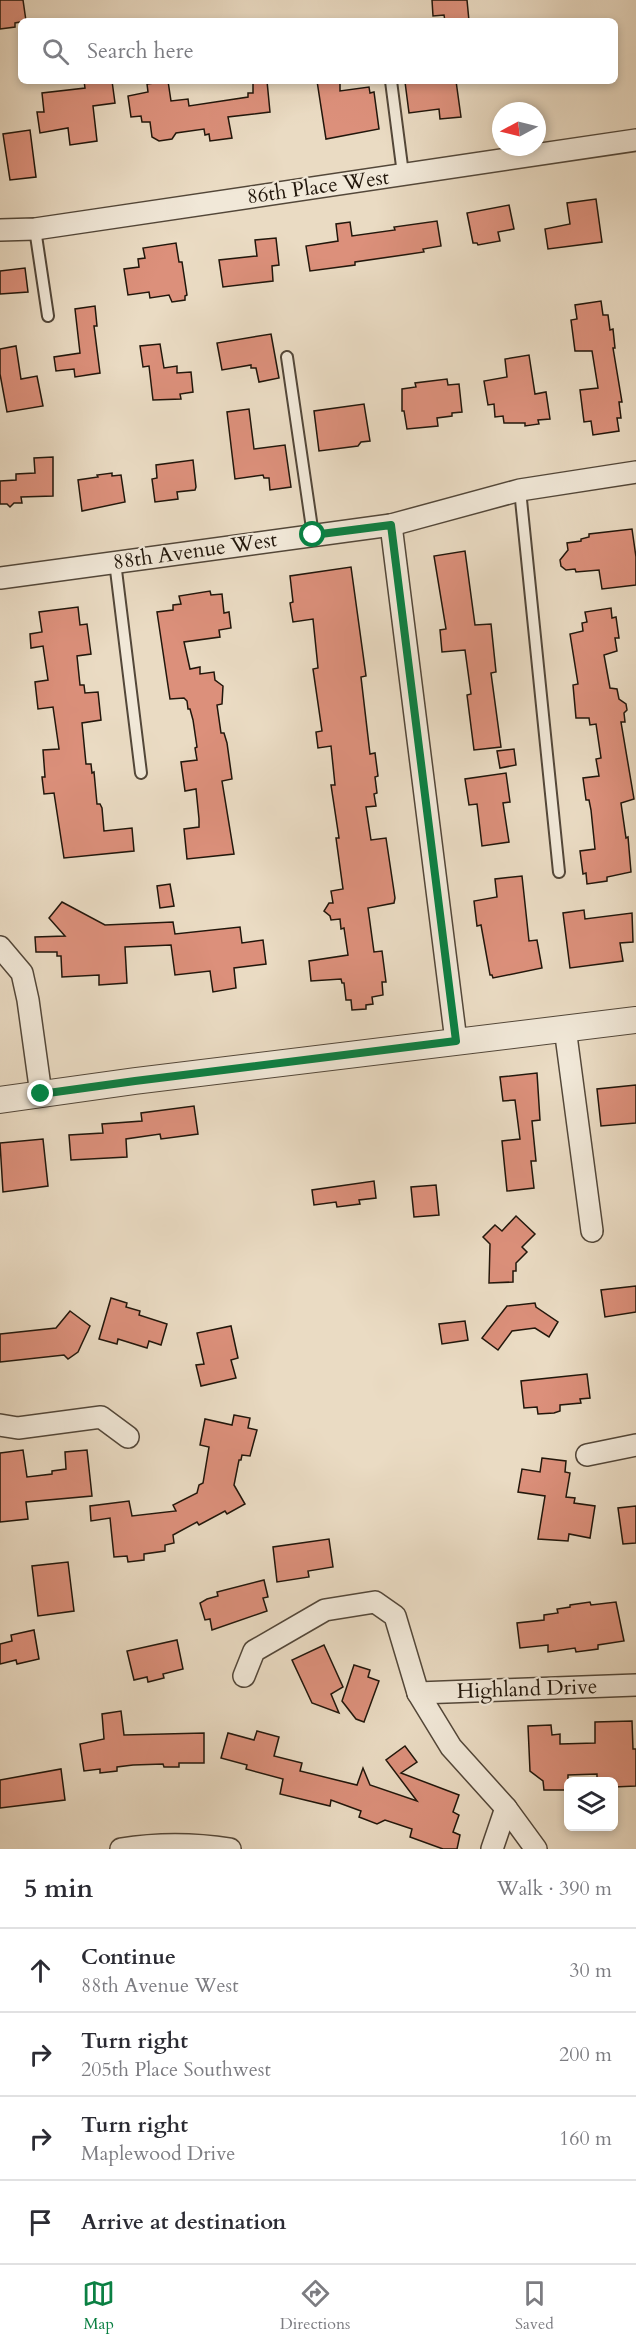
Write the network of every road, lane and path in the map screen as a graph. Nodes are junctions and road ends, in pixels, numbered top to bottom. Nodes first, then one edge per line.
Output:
1 (392, 84) edge
2 (636, 140) edge
3 (403, 174) junction
4 (35, 229) junction
5 (0, 230) edge
6 (48, 316) dead end
7 (287, 357) dead end
8 (636, 472) edge
9 (520, 490) junction
10 (391, 525) junction
11 (313, 535) junction
12 (115, 562) junction
13 (0, 578) edge
14 (141, 773) dead end
15 (559, 872) dead end
16 (0, 947) edge
17 (636, 1020) edge
18 (565, 1028) junction
19 (456, 1041) junction
20 (41, 1094) junction
21 (0, 1100) edge
22 (591, 1231) dead end
23 (0, 1425) edge
24 (128, 1437) dead end
25 (636, 1445) edge
26 (587, 1455) dead end
27 (244, 1676) dead end
28 (636, 1685) edge
29 (418, 1693) junction
30 (506, 1808) junction
31 (121, 1849) edge
32 (230, 1849) edge
33 (492, 1849) edge
34 (536, 1849) edge

1 - 3 lane
2 - 3 street, 86th Place West
3 - 4 street, 86th Place West
4 - 5 street, 86th Place West
4 - 6 lane
7 - 11 lane
8 - 9 street, 88th Avenue West
9 - 10 street, 88th Avenue West
9 - 15 lane
10 - 11 street, 88th Avenue West
10 - 19 street
11 - 12 street, 88th Avenue West
12 - 13 street, 88th Avenue West
12 - 14 lane
16 - 20 street
17 - 18 street
18 - 19 street
18 - 22 street
19 - 20 street
20 - 21 street
23 - 24 street
25 - 26 street
27 - 29 street, Highland Drive
28 - 29 street, Highland Drive
29 - 30 street, Highland Drive
30 - 33 street
30 - 34 street, Highland Drive
31 - 32 street

